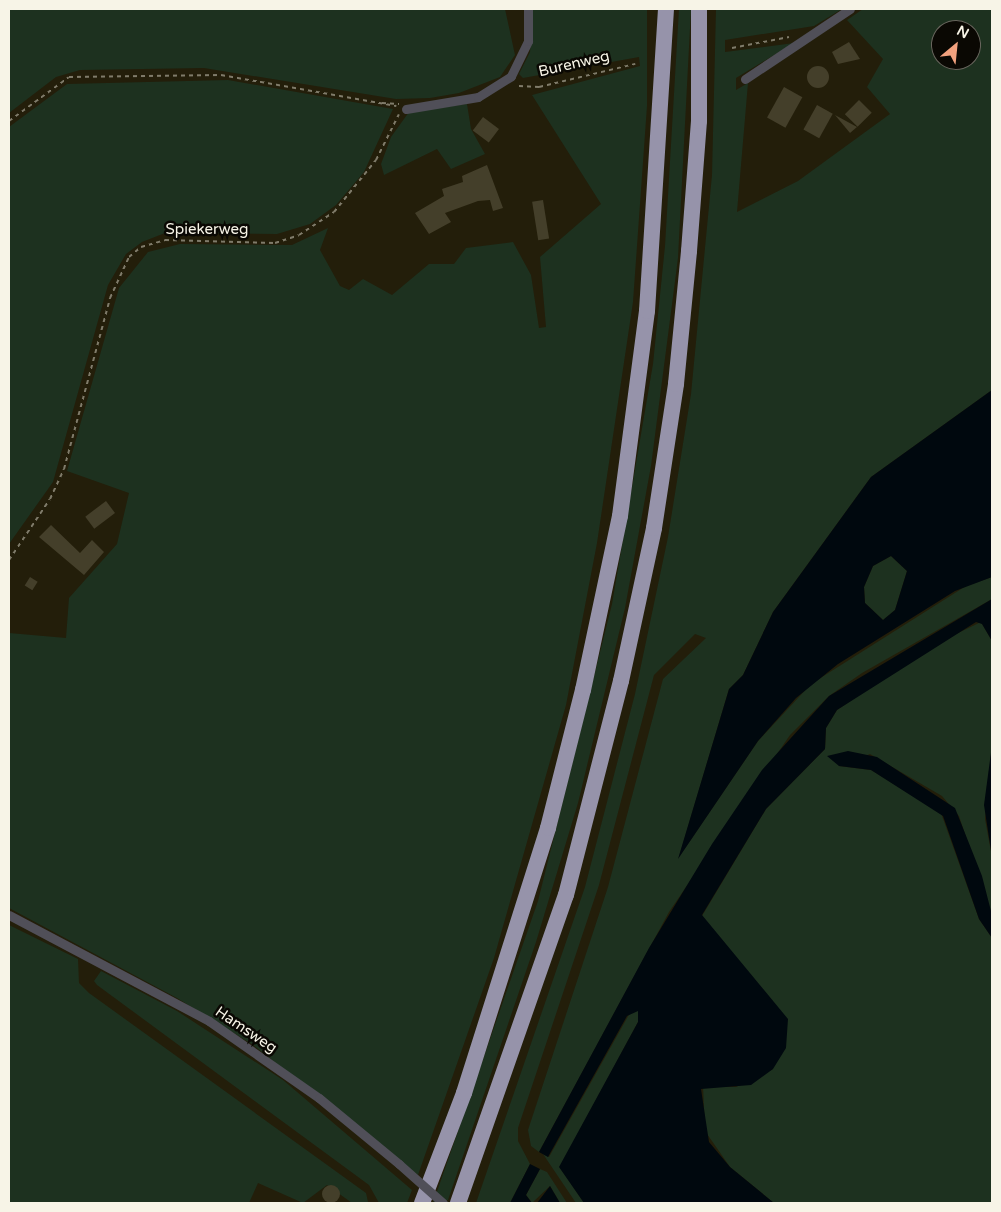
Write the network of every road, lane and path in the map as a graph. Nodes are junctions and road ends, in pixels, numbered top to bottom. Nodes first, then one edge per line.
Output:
1 (528, 9) edge
2 (666, 9) edge
3 (699, 9) edge
4 (850, 9) edge
5 (793, 36) dead end
6 (732, 48) dead end
7 (635, 64) dead end
8 (745, 79) dead end
9 (519, 86) dead end
10 (405, 108) junction
11 (9, 121) edge
12 (9, 560) edge
13 (9, 915) edge
14 (422, 1203) edge
15 (443, 1203) edge
16 (458, 1203) edge

1 - 10 street
2 - 14 highway
3 - 16 highway
4 - 8 street
5 - 6 path
7 - 9 path, Burenweg
10 - 11 path
10 - 12 path, Spiekerweg
13 - 15 street, Hamsweg, bridge

